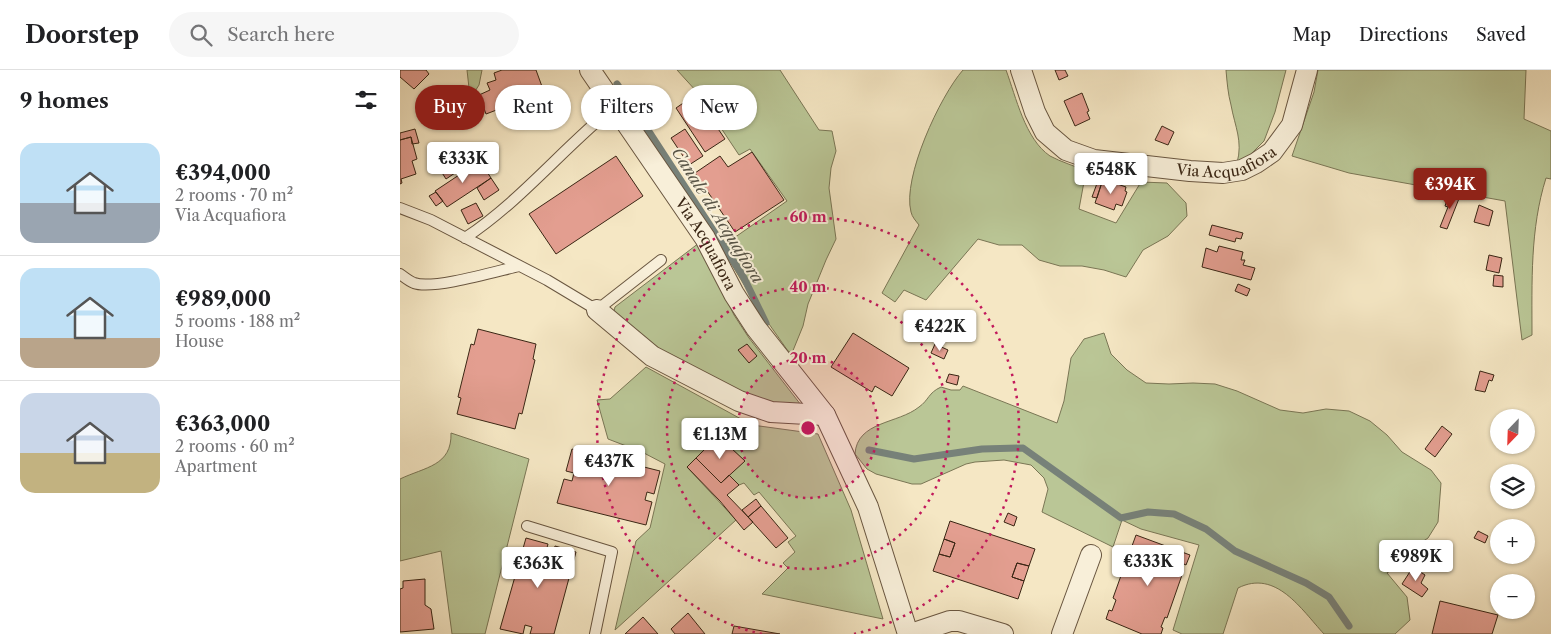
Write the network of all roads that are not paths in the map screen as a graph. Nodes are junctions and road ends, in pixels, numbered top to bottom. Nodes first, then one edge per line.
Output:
1 (590, 70) edge
2 (1021, 70) edge
3 (1307, 70) edge
4 (600, 85) edge
5 (587, 130) edge
6 (631, 130) edge
7 (400, 208) edge
8 (465, 238) junction
9 (661, 260) dead end
10 (519, 266) junction
11 (400, 274) edge
12 (597, 310) junction
13 (825, 415) junction
14 (527, 526) dead end
15 (1091, 556) dead end
16 (595, 634) edge
17 (910, 634) edge
18 (1003, 634) edge
19 (1062, 634) edge

1 - 4 street, Via Acquafiora
2 - 3 street, Via Acquafiora
5 - 8 lane
6 - 13 street, Via Acquafiora
7 - 8 lane
8 - 10 lane
9 - 12 lane
10 - 11 lane
10 - 12 lane
12 - 13 street
13 - 17 street, Via Acquafiora
14 - 16 lane
15 - 19 street
17 - 18 street, Via Acquafiora

